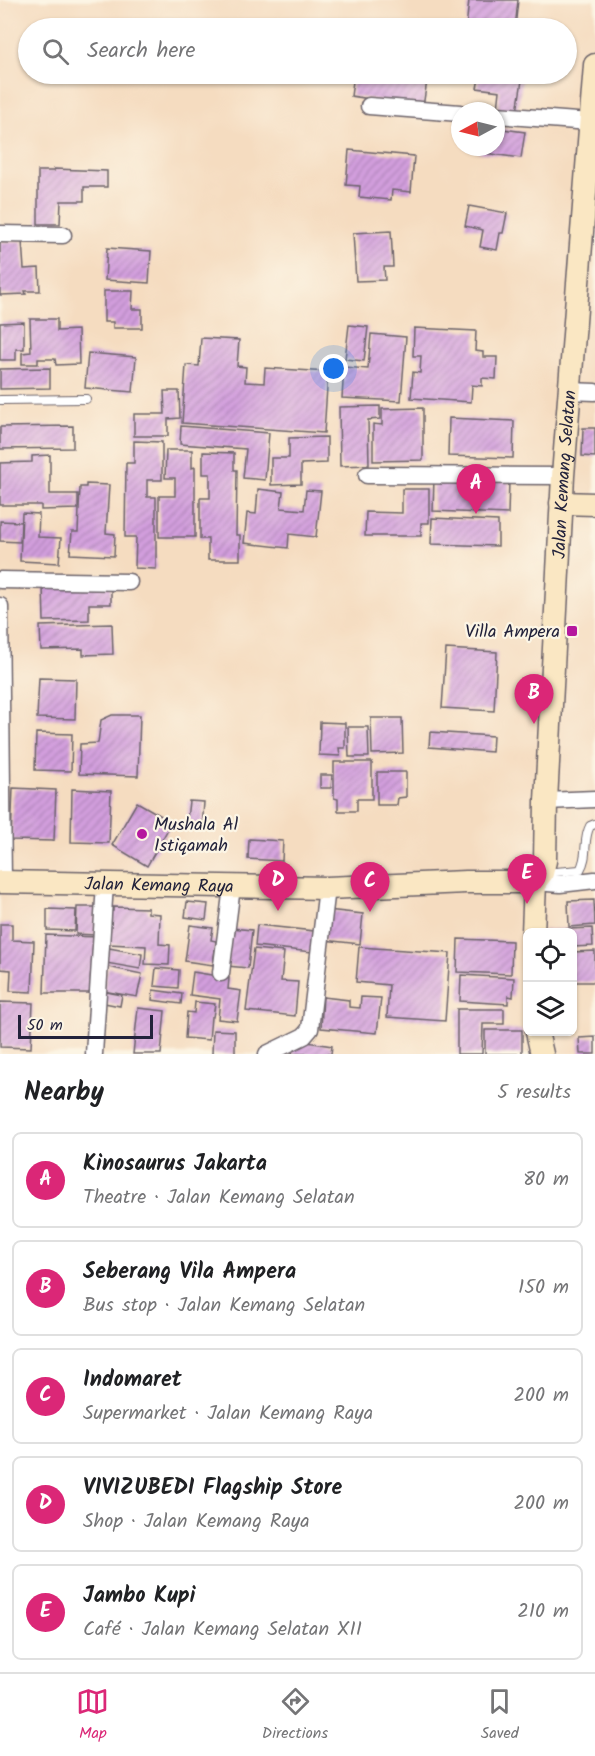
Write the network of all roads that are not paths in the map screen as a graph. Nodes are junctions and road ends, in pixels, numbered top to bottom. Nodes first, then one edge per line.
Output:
1 (595, 65) edge
2 (369, 106) dead end
3 (451, 112) edge
4 (505, 117) edge
5 (590, 122) junction
6 (0, 234) edge
7 (63, 235) dead end
8 (588, 241) edge
9 (569, 392) junction
10 (595, 392) edge
11 (86, 399) dead end
12 (0, 400) edge
13 (367, 476) dead end
14 (563, 476) junction
15 (561, 503) junction
16 (595, 504) edge
17 (0, 580) edge
18 (129, 582) dead end
19 (0, 606) edge
20 (595, 799) edge
21 (546, 801) junction
22 (595, 824) edge
23 (538, 878) junction
24 (595, 880) edge
25 (2, 882) edge
26 (105, 884) junction
27 (232, 887) junction
28 (327, 888) junction
29 (533, 928) edge
30 (221, 973) dead end
31 (538, 1036) edge
32 (94, 1054) edge
33 (267, 1054) edge
34 (542, 1054) edge

1 - 5 street, Jalan Kemang Selatan
2 - 3 street
4 - 5 street
5 - 8 street, Jalan Kemang Selatan
6 - 7 street
8 - 9 street, Jalan Kemang Selatan
9 - 10 street
9 - 14 street, Jalan Kemang Selatan
11 - 12 lane
13 - 14 street
14 - 15 street, Jalan Kemang Selatan
15 - 16 street
15 - 21 street, Jalan Kemang Selatan
17 - 18 street
19 - 25 street
20 - 21 street
21 - 23 street, Jalan Kemang Selatan
22 - 23 lane
23 - 24 street
23 - 28 street, Jalan Kemang Raya
23 - 29 street, Jalan Kemang Selatan
25 - 26 street, Jalan Kemang Raya
26 - 27 street, Jalan Kemang Raya
26 - 32 street
27 - 28 street, Jalan Kemang Raya
27 - 30 street
28 - 33 street
31 - 34 street

